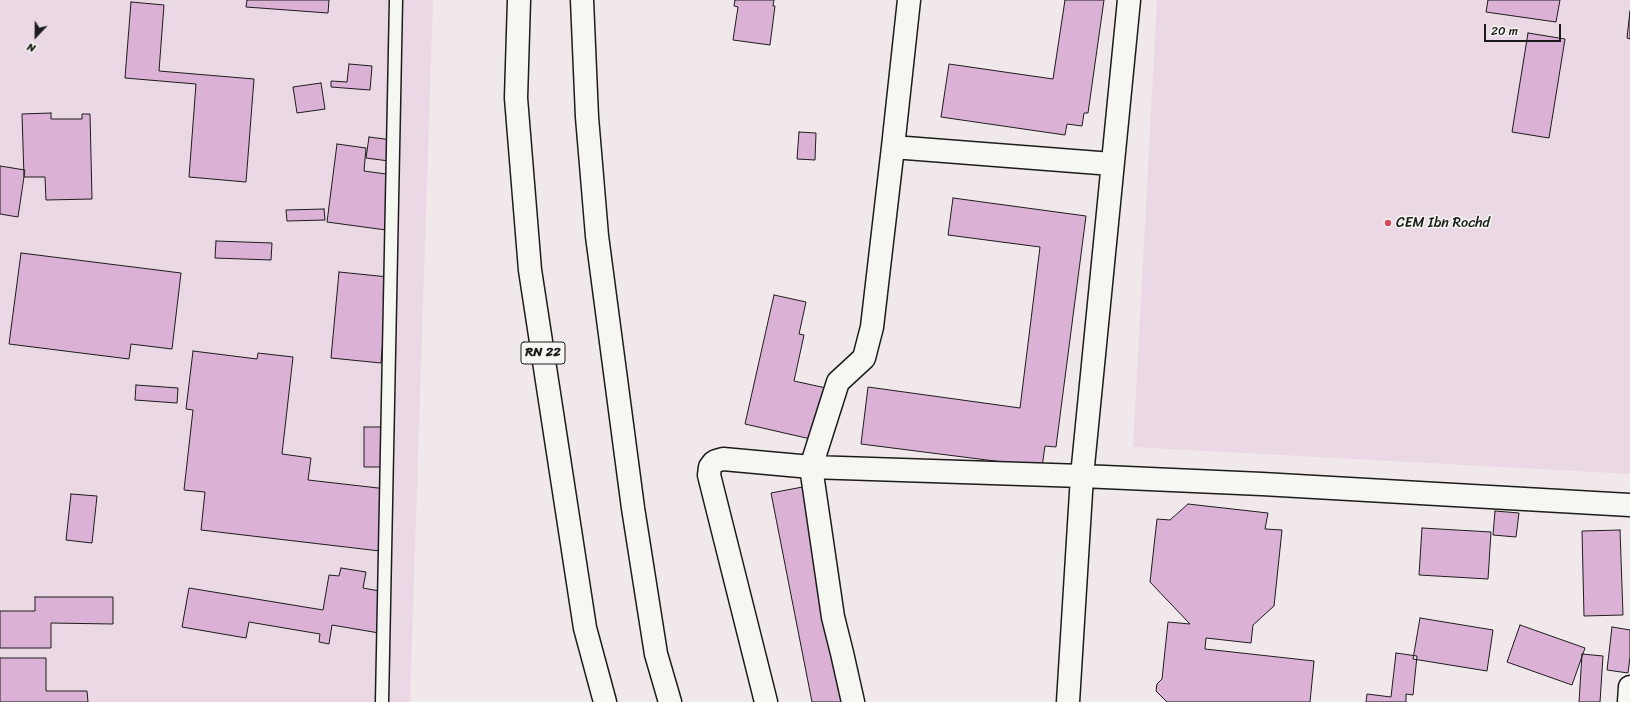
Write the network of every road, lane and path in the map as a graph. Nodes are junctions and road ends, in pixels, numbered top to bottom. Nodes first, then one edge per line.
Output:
1 (396, 0) edge
2 (519, 0) edge
3 (582, 0) edge
4 (909, 0) edge
5 (1129, 0) edge
6 (893, 147) junction
7 (1112, 164) junction
8 (811, 467) junction
9 (1082, 476) junction
10 (1630, 506) edge
11 (1630, 687) edge
12 (382, 702) edge
13 (605, 702) edge
14 (670, 702) edge
15 (766, 702) edge
16 (853, 702) edge
17 (1068, 702) edge
18 (1629, 702) edge

1 - 12 lane
2 - 13 main road, RN 22
3 - 14 main road
4 - 6 main road
5 - 7 main road
6 - 7 main road
6 - 8 main road
7 - 9 main road
8 - 9 main road
8 - 15 main road
8 - 16 main road
9 - 10 main road
9 - 17 main road
11 - 18 main road

